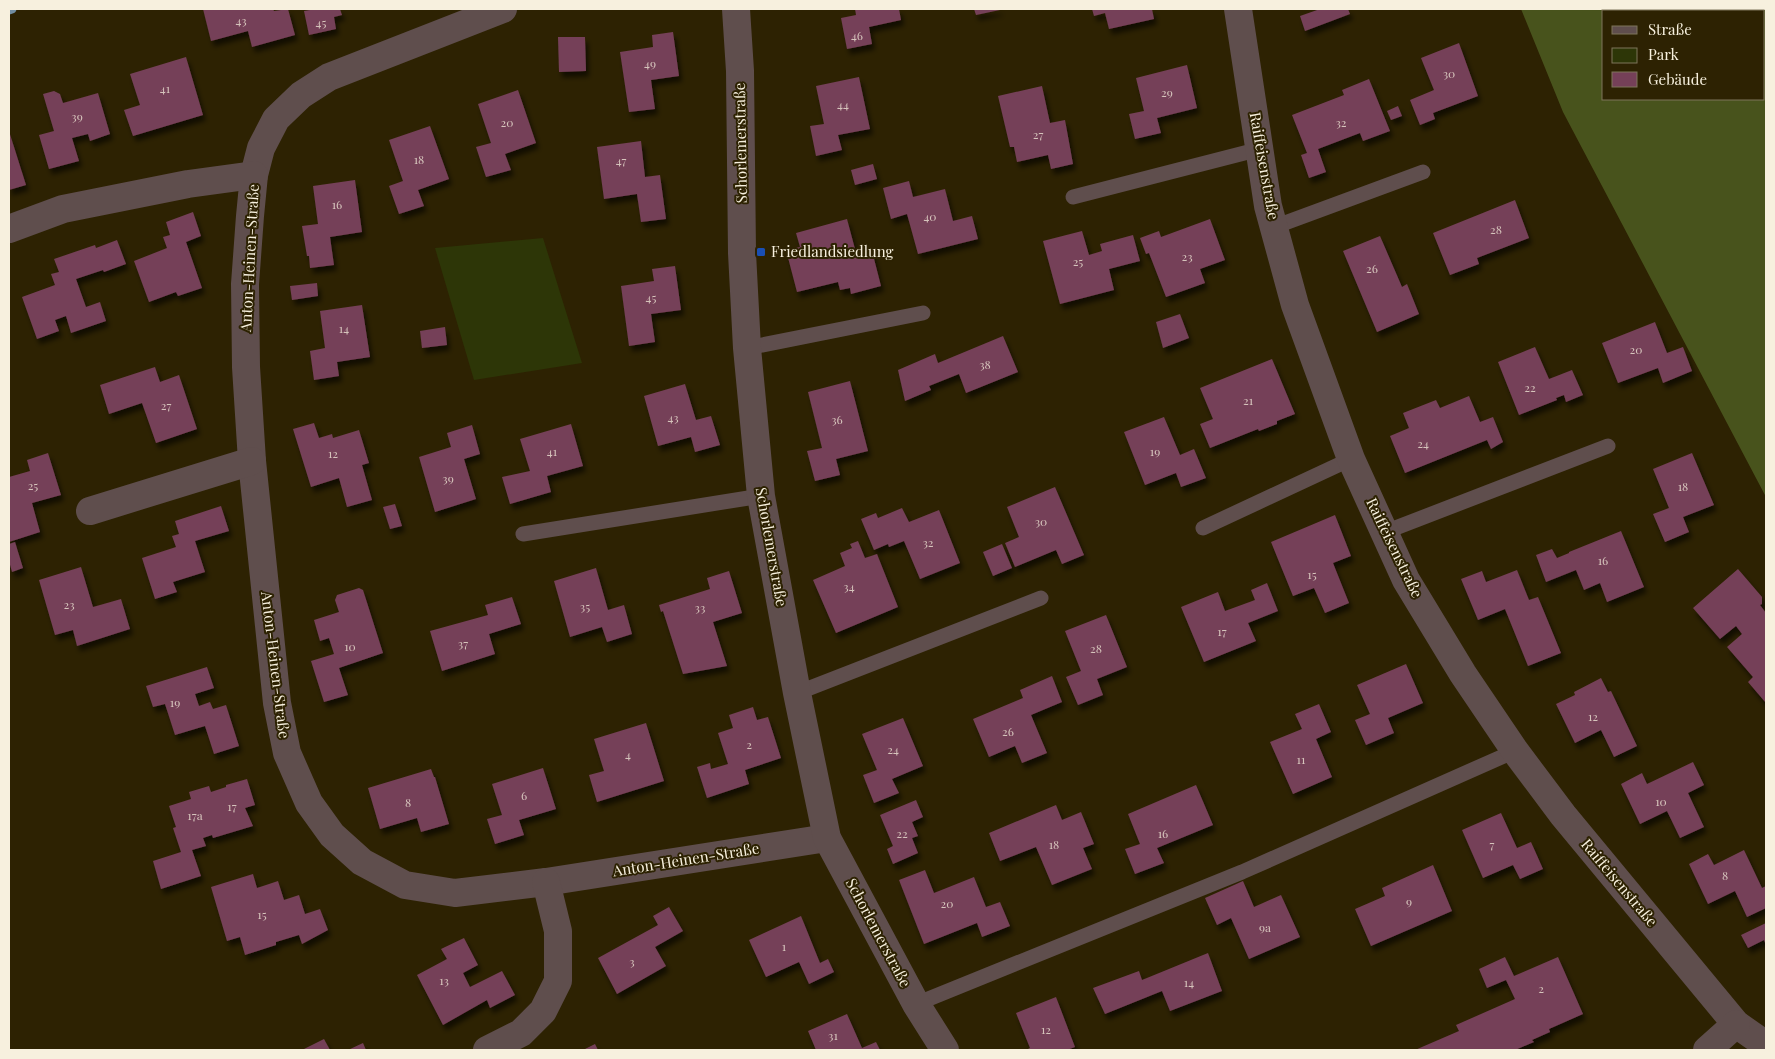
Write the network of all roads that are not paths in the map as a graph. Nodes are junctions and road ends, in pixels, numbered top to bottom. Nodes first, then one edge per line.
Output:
1 (504, 9) edge
2 (736, 9) edge
3 (1238, 9) edge
4 (1260, 149) junction
5 (1423, 172) dead end
6 (254, 175) junction
7 (1073, 197) dead end
8 (1274, 227) junction
9 (9, 228) edge
10 (923, 313) dead end
11 (747, 348) junction
12 (1608, 446) dead end
13 (1351, 459) junction
14 (252, 461) junction
15 (761, 496) junction
16 (90, 510) dead end
17 (1203, 528) dead end
18 (1385, 532) junction
19 (522, 534) dead end
20 (1041, 598) dead end
21 (798, 693) junction
22 (1515, 751) junction
23 (827, 838) junction
24 (546, 882) junction
25 (916, 1004) junction
26 (1736, 1024) junction
27 (1766, 1045) edge
28 (486, 1050) edge
29 (945, 1050) edge
30 (1707, 1050) edge

1 - 6 street, Anton-Heinen-Straße
2 - 11 street, Schorlemerstraße
3 - 4 street, Raiffeisenstraße
4 - 7 lane
4 - 8 street, Raiffeisenstraße
5 - 8 lane
6 - 9 street, Anton-Heinen-Straße
6 - 14 street, Anton-Heinen-Straße
8 - 13 street, Raiffeisenstraße
10 - 11 lane
11 - 15 street, Schorlemerstraße
12 - 18 lane
13 - 17 lane
13 - 18 street, Raiffeisenstraße
14 - 16 street
14 - 24 street, Anton-Heinen-Straße
15 - 19 lane
15 - 21 street, Schorlemerstraße
18 - 22 street, Raiffeisenstraße
20 - 21 lane
21 - 23 street, Schorlemerstraße
22 - 25 lane
22 - 26 street, Raiffeisenstraße
23 - 24 street, Anton-Heinen-Straße
23 - 25 street, Schorlemerstraße
24 - 28 street
25 - 29 street, Schorlemerstraße
26 - 27 street, Raiffeisenstraße
26 - 30 street

